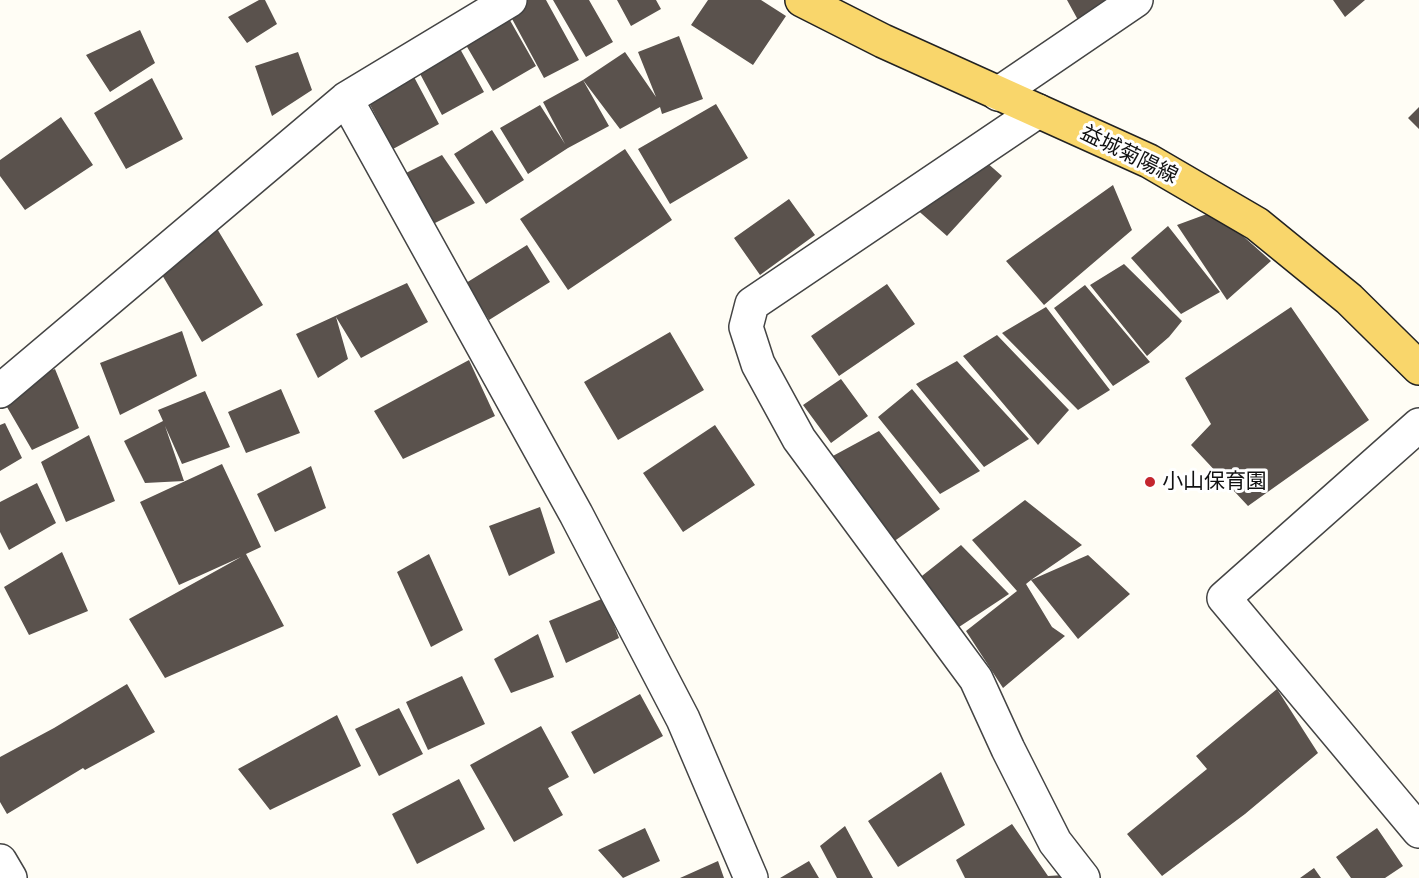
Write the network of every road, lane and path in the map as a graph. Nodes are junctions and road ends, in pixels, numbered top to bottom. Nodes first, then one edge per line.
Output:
1 (510, 0) edge
2 (802, 0) edge
3 (1136, 0) edge
4 (999, 94) junction
5 (346, 99) junction
6 (1038, 111) junction
7 (1419, 368) edge
8 (0, 391) edge
9 (1419, 424) edge
10 (1419, 831) edge
11 (0, 861) edge
12 (10, 878) edge
13 (751, 878) edge
14 (1083, 878) edge

1 - 5 street
2 - 4 main road, 益城菊陽線
3 - 4 street
4 - 6 main road, 益城菊陽線
5 - 8 street
5 - 13 street
6 - 7 main road, 益城菊陽線
6 - 14 street
9 - 10 street
11 - 12 street

